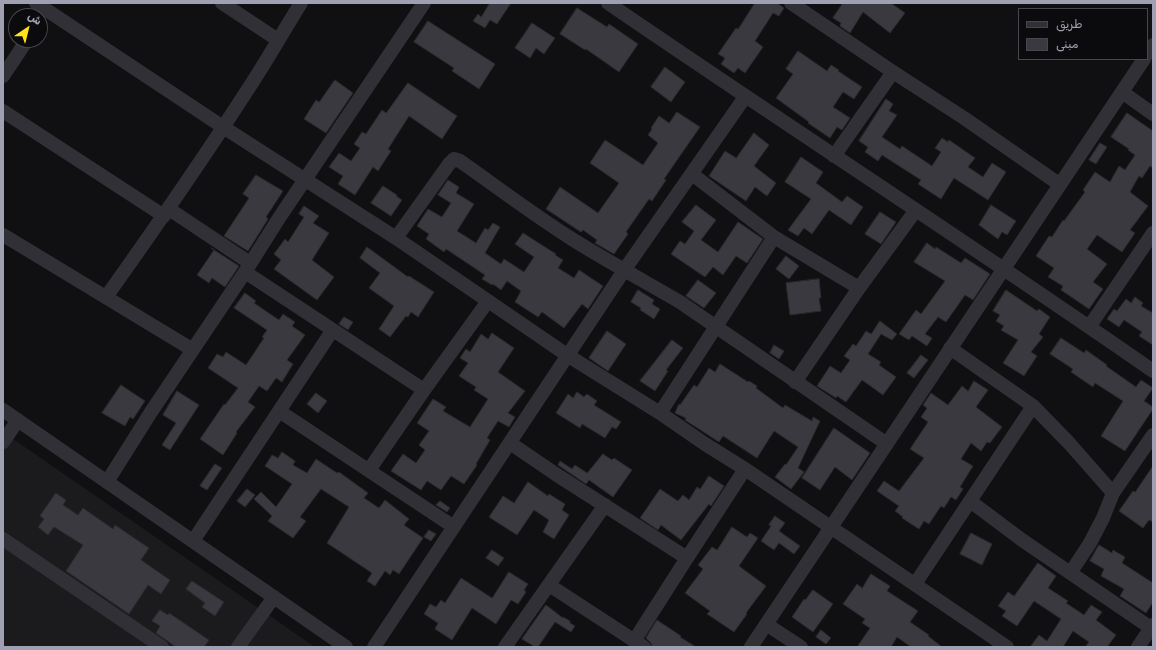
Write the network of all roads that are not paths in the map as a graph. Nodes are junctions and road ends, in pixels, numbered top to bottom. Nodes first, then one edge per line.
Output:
1 (222, 3) edge
2 (301, 3) edge
3 (424, 3) edge
4 (608, 3) edge
5 (791, 3) edge
6 (807, 7) edge
7 (48, 12) edge
8 (278, 40) junction
9 (21, 48) edge
10 (1143, 60) edge
11 (893, 72) junction
12 (3, 76) edge
13 (1122, 92) junction
14 (745, 97) junction
15 (3, 110) edge
16 (1153, 114) edge
17 (223, 127) junction
18 (834, 156) junction
19 (692, 174) junction
20 (305, 180) junction
21 (1060, 184) junction
22 (916, 210) junction
23 (167, 212) junction
24 (1153, 233) edge
25 (3, 235) edge
26 (774, 237) junction
27 (396, 238) junction
28 (248, 268) junction
29 (625, 269) junction
30 (1004, 269) junction
31 (858, 288) junction
32 (106, 297) junction
33 (488, 301) junction
34 (1089, 327) junction
35 (716, 328) junction
36 (332, 331) junction
37 (950, 348) junction
38 (193, 350) junction
39 (567, 355) junction
40 (1153, 371) edge
41 (795, 382) junction
42 (424, 390) junction
43 (1033, 406) junction
44 (3, 410) edge
45 (279, 411) junction
46 (660, 413) junction
47 (18, 420) junction
48 (1153, 435) edge
49 (3, 442) edge
50 (510, 443) junction
51 (887, 444) junction
52 (746, 469) junction
53 (369, 470) junction
54 (107, 482) junction
55 (1114, 493) junction
56 (970, 501) junction
57 (605, 504) junction
58 (454, 527) junction
59 (831, 527) junction
60 (3, 539) edge
61 (193, 541) junction
62 (687, 558) junction
63 (1071, 572) junction
64 (914, 584) junction
65 (549, 585) junction
66 (274, 597) junction
67 (766, 624) junction
68 (1152, 626) edge
69 (639, 644) edge
70 (162, 647) edge
71 (238, 647) edge
72 (346, 647) edge
73 (374, 647) edge
74 (505, 647) edge
75 (751, 647) edge
76 (800, 647) edge
77 (1008, 647) edge
78 (1138, 647) edge

1 - 8 street
2 - 8 street
3 - 20 street
4 - 14 street
5 - 6 street
6 - 11 street
7 - 17 street
8 - 17 street
9 - 12 street
10 - 13 street
11 - 18 street
11 - 21 street
13 - 16 street
13 - 21 street
14 - 18 street
14 - 19 street
15 - 23 street
17 - 20 street
17 - 23 street
18 - 22 street
19 - 26 street
19 - 29 street
20 - 27 street
20 - 28 street
21 - 30 street
22 - 30 street
22 - 31 street
23 - 28 street
23 - 32 street
24 - 34 street
25 - 32 street
26 - 31 street
26 - 35 street
27 - 29 street
27 - 33 street
28 - 36 street
28 - 38 street
29 - 35 street
29 - 39 street
30 - 34 street
30 - 37 street
31 - 41 street
32 - 38 street
33 - 39 street
33 - 42 street
34 - 40 street
35 - 41 street
35 - 46 street
36 - 42 street
36 - 45 street
37 - 43 street
37 - 51 street
38 - 54 street
39 - 46 street
39 - 50 street
41 - 51 street
42 - 53 street
43 - 55 street
43 - 56 street
44 - 47 street
45 - 53 street
45 - 61 street
46 - 52 street
47 - 49 street
47 - 54 street
48 - 55 street
50 - 57 street
50 - 58 street
51 - 59 street
52 - 59 street
52 - 62 street
53 - 58 street
54 - 61 street
55 - 63 street
56 - 63 street
56 - 64 street
57 - 62 street
57 - 65 street
58 - 73 street
59 - 64 street
59 - 67 street
60 - 70 street
61 - 66 street
62 - 69 street
63 - 68 street
64 - 77 street
65 - 69 street
65 - 74 street
66 - 71 street
66 - 72 street
67 - 75 street
67 - 76 street
68 - 78 street

